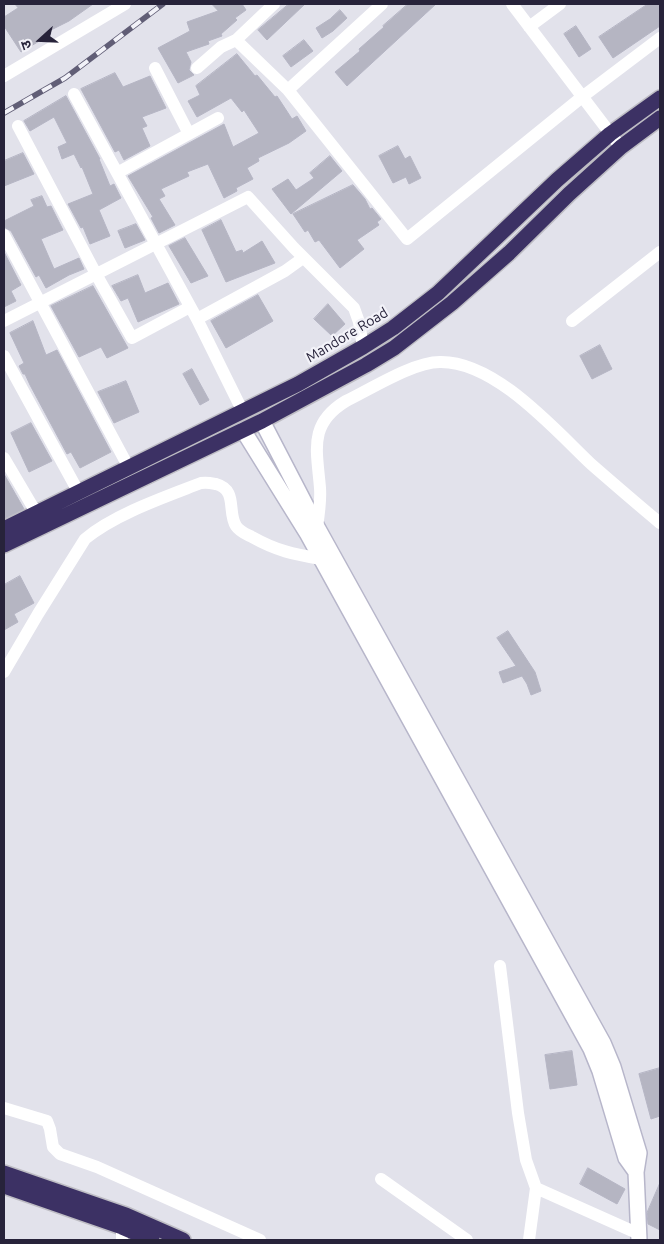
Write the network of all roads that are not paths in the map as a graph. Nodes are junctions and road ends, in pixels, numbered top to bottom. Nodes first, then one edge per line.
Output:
1 (125, 4) edge
2 (274, 4) edge
3 (382, 4) edge
4 (512, 4) edge
5 (560, 4) edge
6 (530, 27) junction
7 (660, 38) edge
8 (236, 40) junction
9 (154, 68) dead end
10 (198, 68) dead end
11 (4, 76) edge
12 (288, 90) junction
13 (74, 94) dead end
14 (582, 97) junction
15 (660, 98) edge
16 (218, 118) dead end
17 (660, 120) edge
18 (18, 126) dead end
19 (189, 134) junction
20 (610, 134) junction
21 (621, 147) junction
22 (117, 173) junction
23 (4, 235) edge
24 (156, 244) junction
25 (660, 252) edge
26 (303, 258) junction
27 (96, 274) junction
28 (40, 302) junction
29 (190, 307) junction
30 (197, 320) junction
31 (4, 321) edge
32 (572, 321) dead end
33 (363, 347) junction
34 (4, 356) edge
35 (243, 412) junction
36 (262, 421) junction
37 (244, 430) junction
38 (4, 458) edge
39 (129, 468) junction
40 (79, 493) junction
41 (295, 499) junction
42 (38, 514) junction
43 (660, 523) edge
44 (317, 527) junction
45 (4, 529) edge
46 (4, 545) edge
47 (321, 559) junction
48 (4, 672) edge
49 (500, 966) dead end
50 (597, 1046) junction
51 (4, 1108) edge
52 (4, 1173) edge
53 (382, 1178) dead end
54 (4, 1186) edge
55 (536, 1188) junction
56 (122, 1233) edge
57 (639, 1237) edge
58 (152, 1240) edge
59 (183, 1240) edge
60 (260, 1240) edge
61 (467, 1240) edge
62 (529, 1240) edge

1 - 11 street
2 - 8 street
3 - 12 street
4 - 6 street
5 - 6 street
6 - 14 street
7 - 14 street
8 - 10 street
8 - 12 street
9 - 19 street
12 - 14 street
13 - 22 street
14 - 20 street
15 - 20 highway, Mandore Road
16 - 19 street
17 - 21 highway
18 - 27 street
19 - 22 street
20 - 21 street
20 - 33 highway, Mandore Road
21 - 36 highway
22 - 24 street
23 - 28 street
24 - 26 street
24 - 27 street
24 - 29 street
25 - 32 street
26 - 30 street
26 - 33 street
27 - 28 street
27 - 29 street
28 - 31 street
28 - 39 street
29 - 30 street
30 - 35 street
33 - 35 highway, Mandore Road
34 - 40 street
35 - 39 highway, Mandore Road
36 - 37 highway
36 - 41 street
37 - 41 street
37 - 46 highway
38 - 42 street
39 - 40 highway, Mandore Road
40 - 42 highway, Mandore Road
41 - 44 street
41 - 47 street
42 - 45 highway, Mandore Road
43 - 44 street
44 - 50 street
47 - 48 street
47 - 50 street
49 - 55 street
50 - 57 street
51 - 60 street
52 - 59 highway
53 - 61 street
54 - 56 highway
55 - 57 street
55 - 62 street
56 - 58 highway

